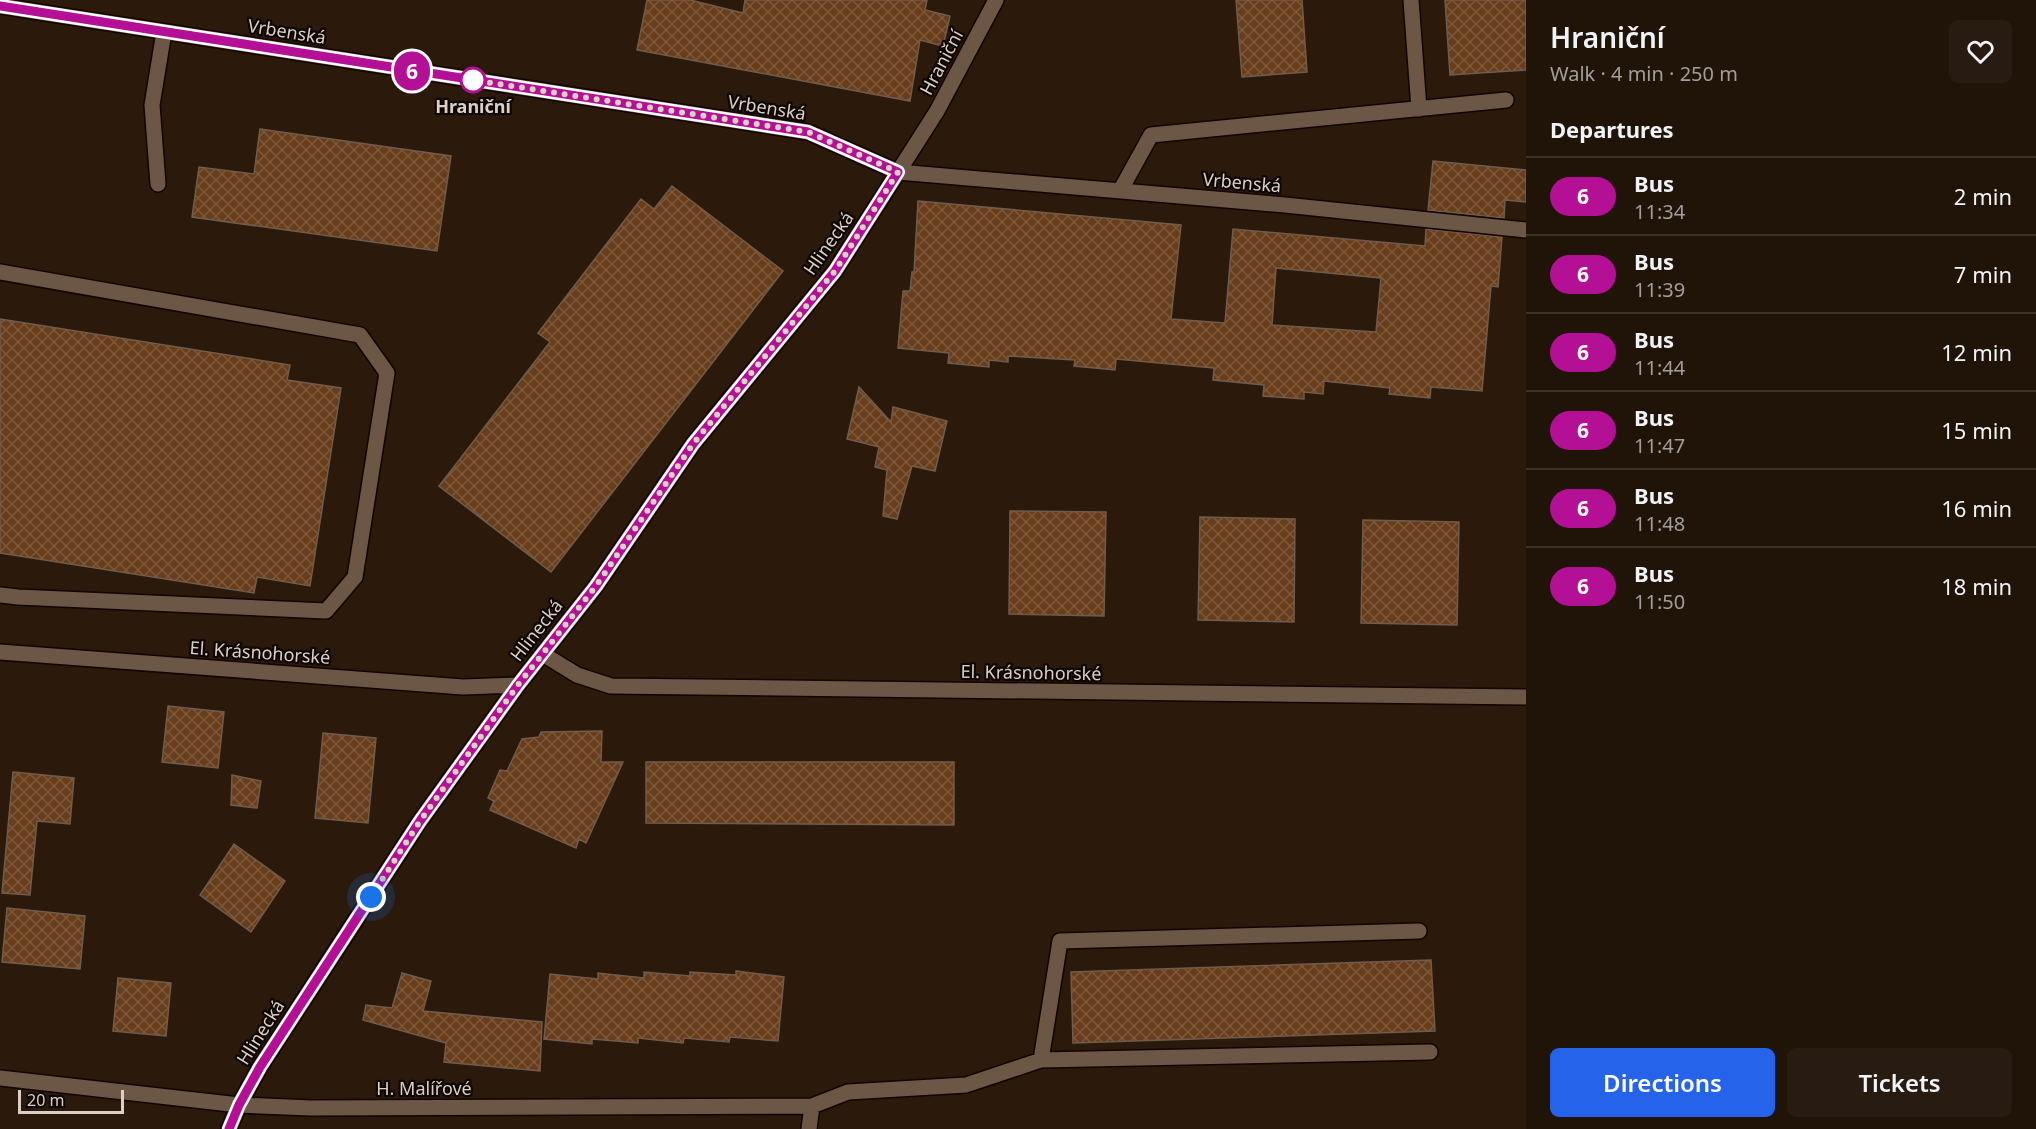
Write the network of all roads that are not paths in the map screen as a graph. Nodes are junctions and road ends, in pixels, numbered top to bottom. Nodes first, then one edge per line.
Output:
1 (996, 0) edge
2 (1411, 0) edge
3 (0, 6) edge
4 (164, 32) junction
5 (1506, 100) dead end
6 (1419, 109) junction
7 (898, 172) junction
8 (158, 184) dead end
9 (1120, 191) junction
10 (1526, 230) edge
11 (0, 272) edge
12 (0, 595) edge
13 (0, 652) edge
14 (543, 654) junction
15 (518, 685) junction
16 (1526, 697) edge
17 (1419, 930) dead end
18 (1430, 1052) dead end
19 (1041, 1060) junction
20 (0, 1078) edge
21 (239, 1105) junction
22 (812, 1106) junction
23 (229, 1129) edge
24 (809, 1129) edge

1 - 7 street, Hraniční
2 - 6 street
3 - 4 street, Vrbenská
4 - 7 street, Vrbenská
4 - 8 street
5 - 6 street
6 - 9 street
7 - 9 street, Vrbenská
7 - 14 street, Hlinecká
9 - 10 street, Vrbenská
11 - 12 street
13 - 15 street, El. Krásnohorské
14 - 15 street, Hlinecká
14 - 16 street, El. Krásnohorské
15 - 21 street, Hlinecká
17 - 19 street
18 - 19 street, H. Malířové
19 - 22 street, H. Malířové
20 - 21 street, H. Malířové
21 - 22 street, H. Malířové
21 - 23 street, Hlinecká
22 - 24 street

